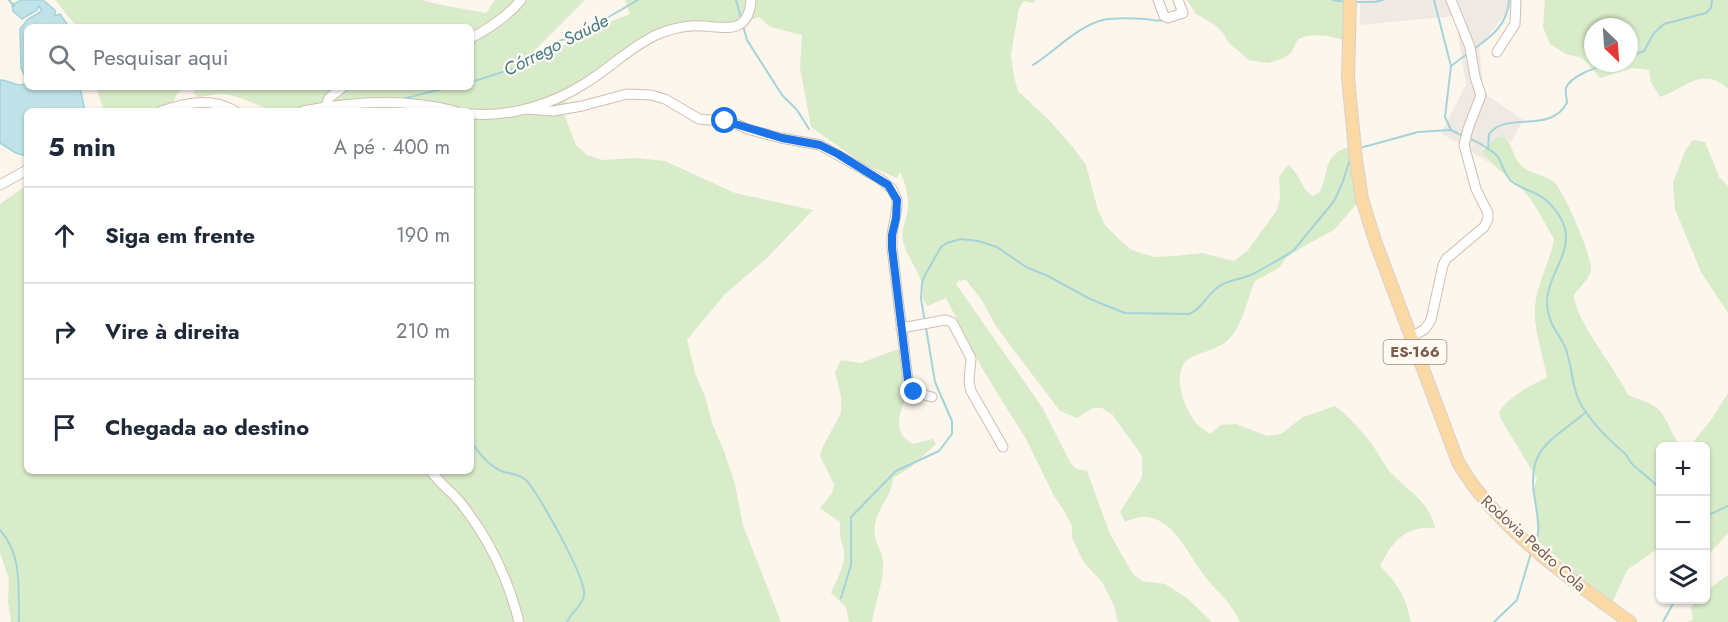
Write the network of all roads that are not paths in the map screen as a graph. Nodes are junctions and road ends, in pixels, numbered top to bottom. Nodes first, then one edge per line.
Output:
1 (520, 0) edge
2 (751, 0) edge
3 (1158, 0) edge
4 (1178, 0) edge
5 (1451, 0) edge
6 (1516, 0) edge
7 (1350, 3) edge
8 (474, 36) edge
9 (1497, 52) dead end
10 (339, 90) edge
11 (206, 106) edge
12 (326, 106) junction
13 (188, 108) edge
14 (229, 108) edge
15 (317, 108) edge
16 (444, 108) edge
17 (526, 109) junction
18 (474, 114) edge
19 (24, 172) edge
20 (0, 185) edge
21 (902, 327) junction
22 (1410, 338) junction
23 (932, 397) dead end
24 (1003, 447) dead end
25 (434, 474) edge
26 (519, 622) edge
27 (1630, 622) edge

1 - 8 street
2 - 17 street
3 - 4 street
5 - 22 street
6 - 9 street
7 - 22 main road, Rodovia Pedro Cola / ES-166
10 - 12 street
11 - 13 street
11 - 14 street
12 - 15 street
12 - 16 street
17 - 18 street
17 - 21 street
19 - 20 street
21 - 23 street
21 - 24 street
22 - 27 main road, Rodovia Pedro Cola / ES-166
25 - 26 street

